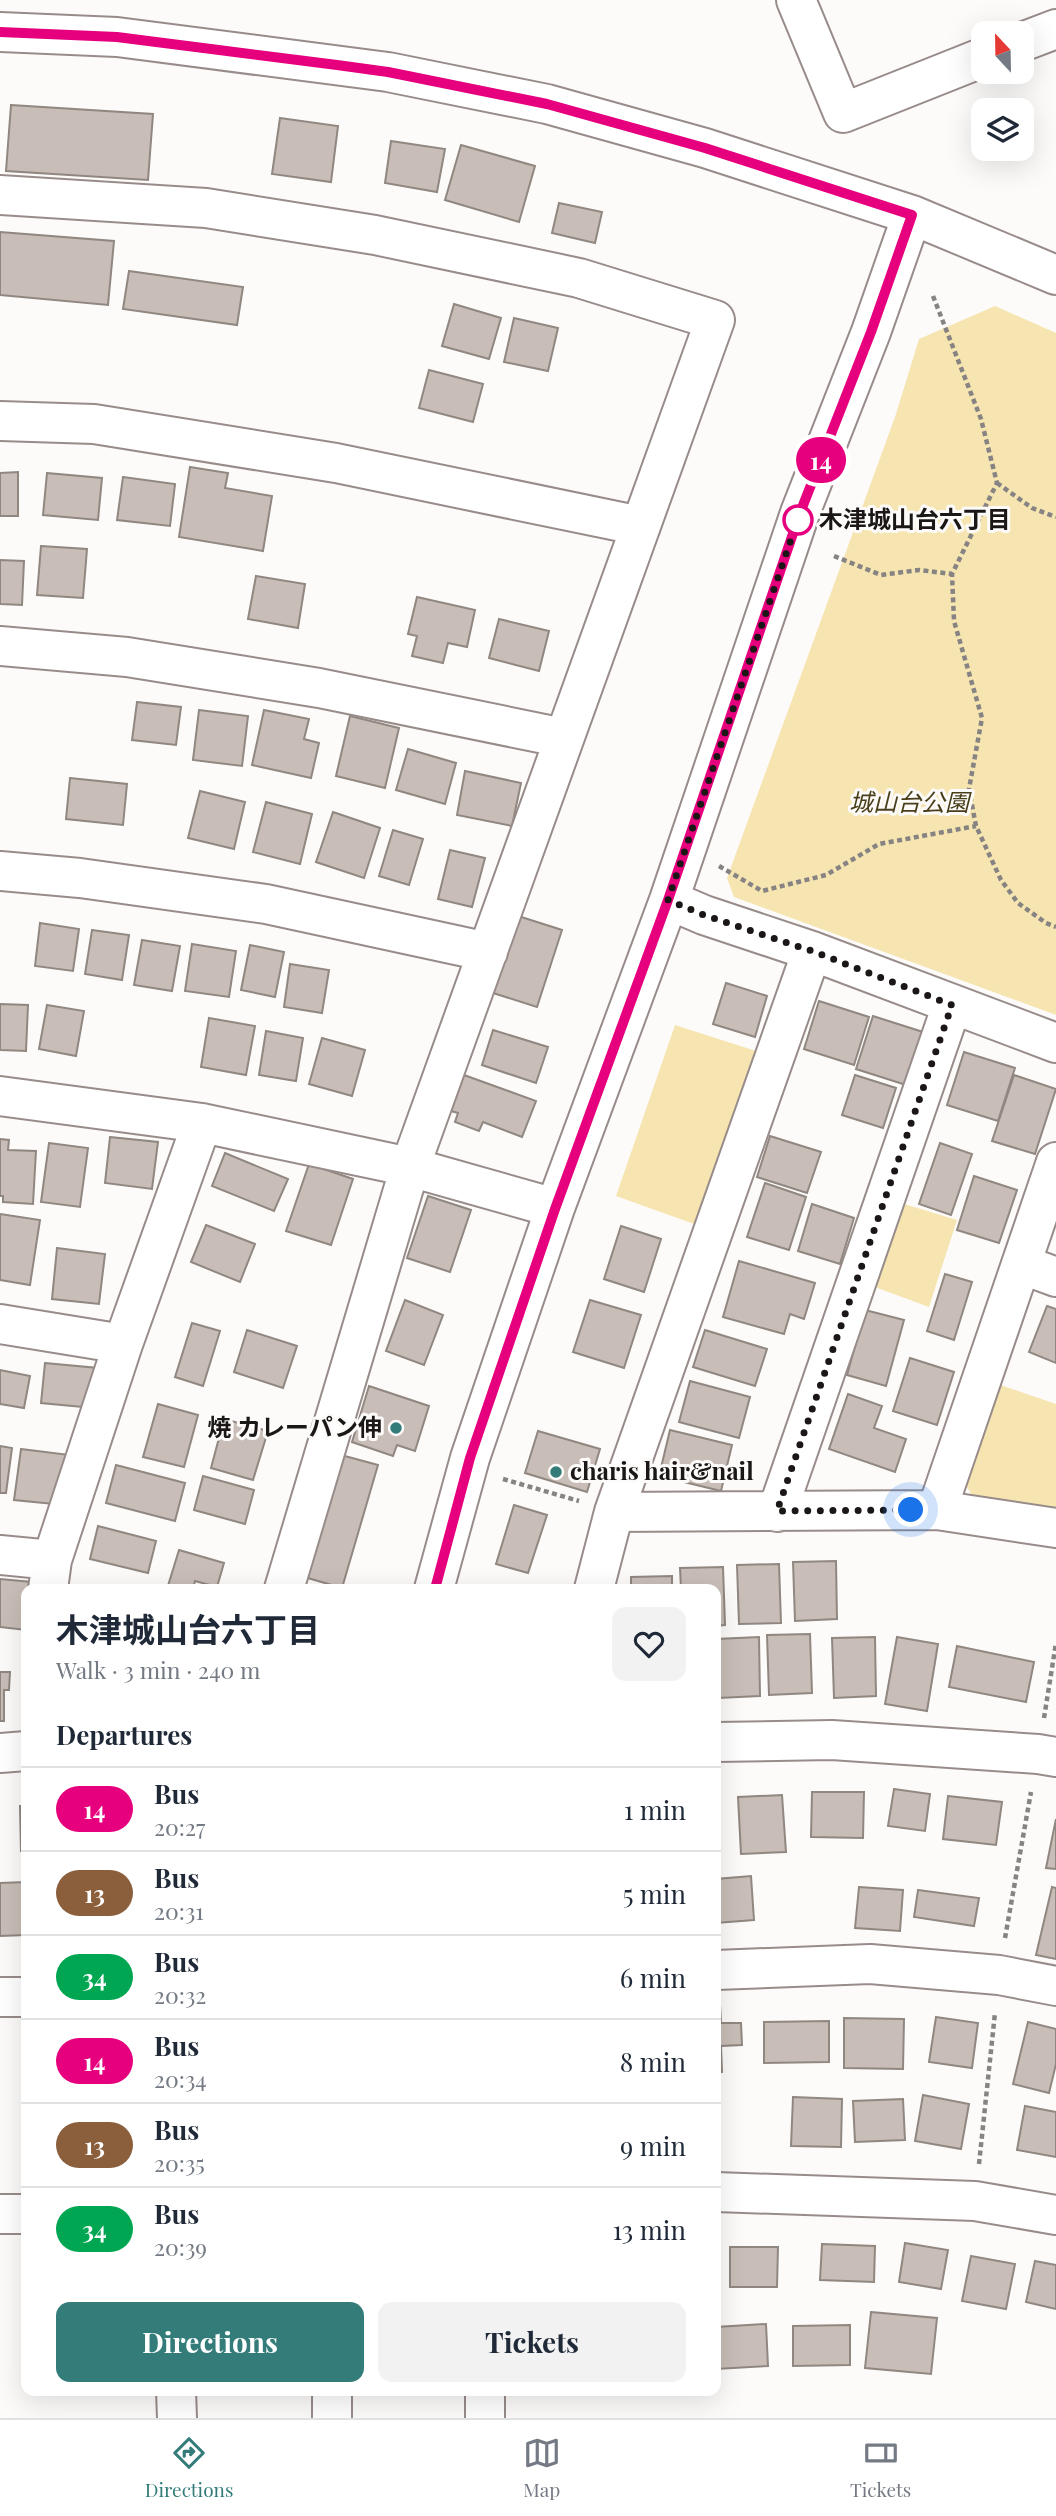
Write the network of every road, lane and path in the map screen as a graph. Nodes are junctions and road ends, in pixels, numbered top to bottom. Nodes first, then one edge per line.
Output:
1 (796, 0) edge
2 (1056, 29) edge
3 (0, 32) edge
4 (1034, 37) edge
5 (971, 62) edge
6 (0, 195) edge
7 (912, 215) junction
8 (1056, 275) edge
9 (933, 296) dead end
10 (0, 421) edge
11 (997, 483) junction
12 (1056, 517) edge
13 (641, 526) junction
14 (834, 556) dead end
15 (952, 574) junction
16 (0, 646) edge
17 (564, 738) junction
18 (976, 826) junction
19 (717, 864) dead end
20 (0, 871) edge
21 (668, 900) junction
22 (1056, 927) edge
23 (812, 951) junction
24 (488, 952) junction
25 (952, 1005) junction
26 (1056, 1043) edge
27 (0, 1096) edge
28 (202, 1123) junction
29 (1056, 1162) edge
30 (410, 1167) junction
31 (555, 1209) junction
32 (1038, 1270) edge
33 (0, 1324) edge
34 (123, 1344) junction
35 (502, 1479) dead end
36 (937, 1510) junction
37 (614, 1511) junction
38 (777, 1511) junction
39 (1056, 1528) edge
40 (0, 1555) edge
41 (50, 1574) edge
42 (285, 1584) edge
43 (436, 1584) edge
44 (595, 1584) edge
45 (1056, 1643) edge
46 (721, 1742) edge
47 (1047, 1756) edge
48 (721, 1970) edge
49 (999, 1975) junction
50 (1056, 1986) edge
51 (0, 1997) edge
52 (21, 1997) edge
53 (721, 2192) edge
54 (975, 2201) junction
55 (0, 2214) edge
56 (21, 2214) edge
57 (1056, 2215) edge
58 (176, 2396) edge
59 (332, 2396) edge
60 (485, 2396) edge
61 (177, 2418) edge
62 (332, 2418) edge
63 (485, 2418) edge

1 - 5 street
2 - 4 street
3 - 7 street
6 - 13 street
7 - 8 street
7 - 21 street
9 - 11 path
10 - 13 street
11 - 12 path
11 - 15 path
13 - 17 street
14 - 15 path
15 - 18 path
16 - 17 street
17 - 24 street
18 - 19 path
18 - 22 path
20 - 24 street
21 - 23 street
21 - 31 street
23 - 25 street
23 - 37 street
24 - 30 street
25 - 26 street
25 - 38 street
27 - 28 street
28 - 30 street
28 - 34 street
29 - 32 street
30 - 31 street
30 - 42 street
31 - 43 street
32 - 36 street
33 - 34 street
34 - 41 street
35 - 37 path
36 - 38 street
36 - 39 street
37 - 38 street
37 - 44 street
40 - 41 street
45 - 47 path
46 - 47 street
47 - 49 path
48 - 49 street
49 - 50 street
49 - 54 path
51 - 52 street
53 - 54 street
54 - 57 street
55 - 56 street
58 - 61 street
59 - 62 street
60 - 63 street

